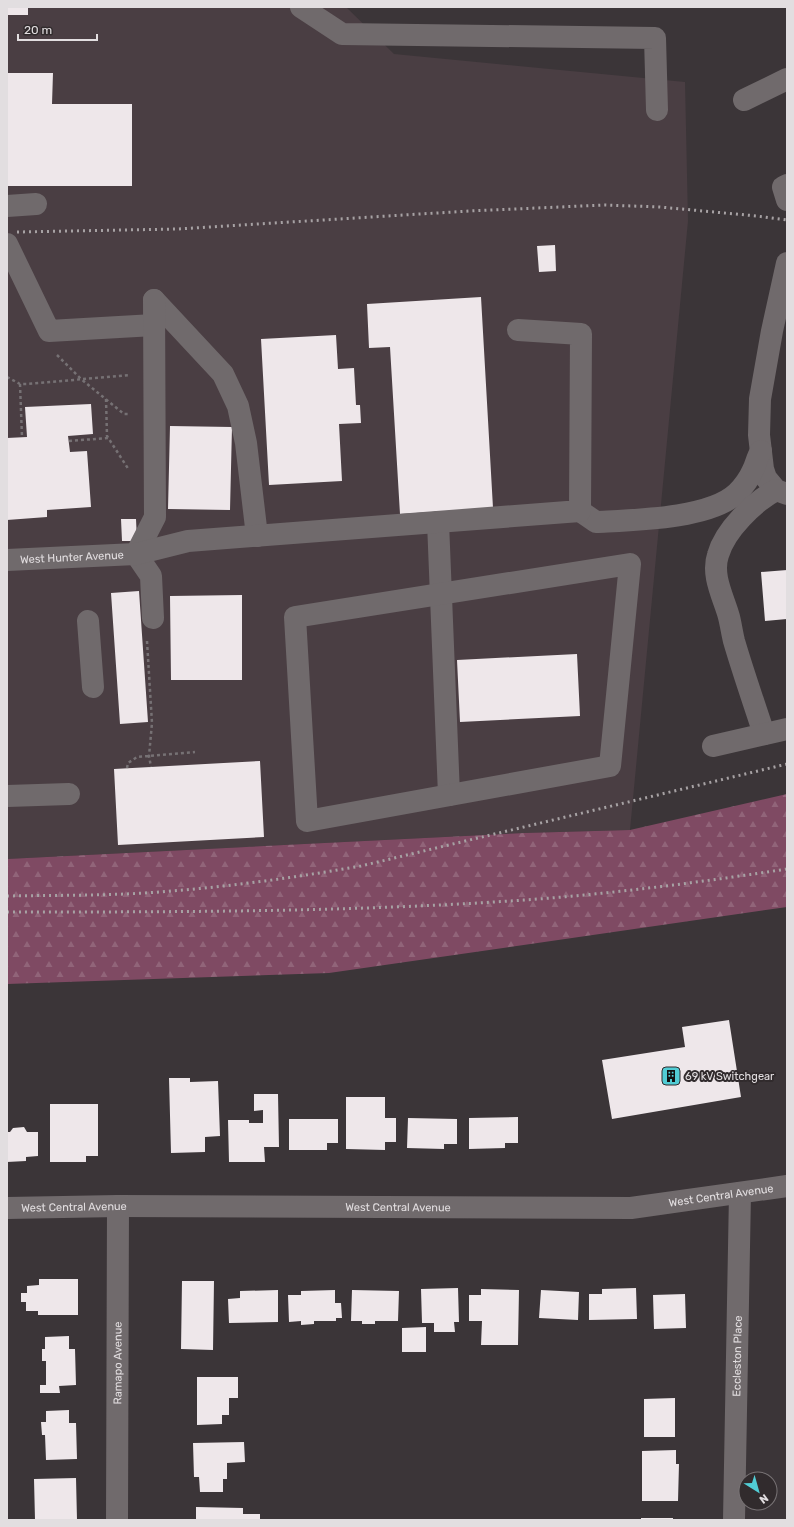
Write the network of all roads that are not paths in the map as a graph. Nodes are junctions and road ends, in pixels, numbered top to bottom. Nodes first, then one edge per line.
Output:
1 (301, 7) edge
2 (787, 79) edge
3 (744, 100) dead end
4 (657, 110) dead end
5 (787, 185) edge
6 (787, 200) edge
7 (36, 204) dead end
8 (7, 206) edge
9 (7, 244) edge
10 (787, 263) edge
11 (154, 325) junction
12 (518, 330) dead end
13 (761, 451) junction
14 (782, 492) edge
15 (580, 510) junction
16 (438, 522) junction
17 (257, 536) junction
18 (136, 554) junction
19 (7, 560) edge
20 (441, 594) junction
21 (153, 618) road end
22 (88, 621) dead end
23 (93, 686) dead end
24 (787, 729) edge
25 (764, 734) junction
26 (713, 746) dead end
27 (69, 794) dead end
28 (449, 795) junction
29 (7, 796) edge
30 (787, 1186) edge
31 (740, 1193) junction
32 (118, 1206) junction
33 (7, 1208) edge
34 (117, 1520) edge
35 (734, 1520) edge

1 - 4 street
2 - 3 street
5 - 6 street
7 - 8 street
9 - 11 street
10 - 13 street
11 - 17 street
11 - 18 street
12 - 15 street
13 - 14 street
13 - 15 street
14 - 25 street
15 - 16 street, West Hunter Avenue
16 - 17 street, West Hunter Avenue
16 - 20 street
17 - 18 street, West Hunter Avenue
18 - 19 street, West Hunter Avenue
18 - 21 street
20 - 28 street
20 - 28 street
20 - 28 street
22 - 23 street
24 - 25 street
25 - 26 street
27 - 29 street
30 - 31 street, West Central Avenue
31 - 32 street, West Central Avenue
31 - 35 street, Eccleston Place
32 - 33 street, West Central Avenue
32 - 34 street, Ramapo Avenue

